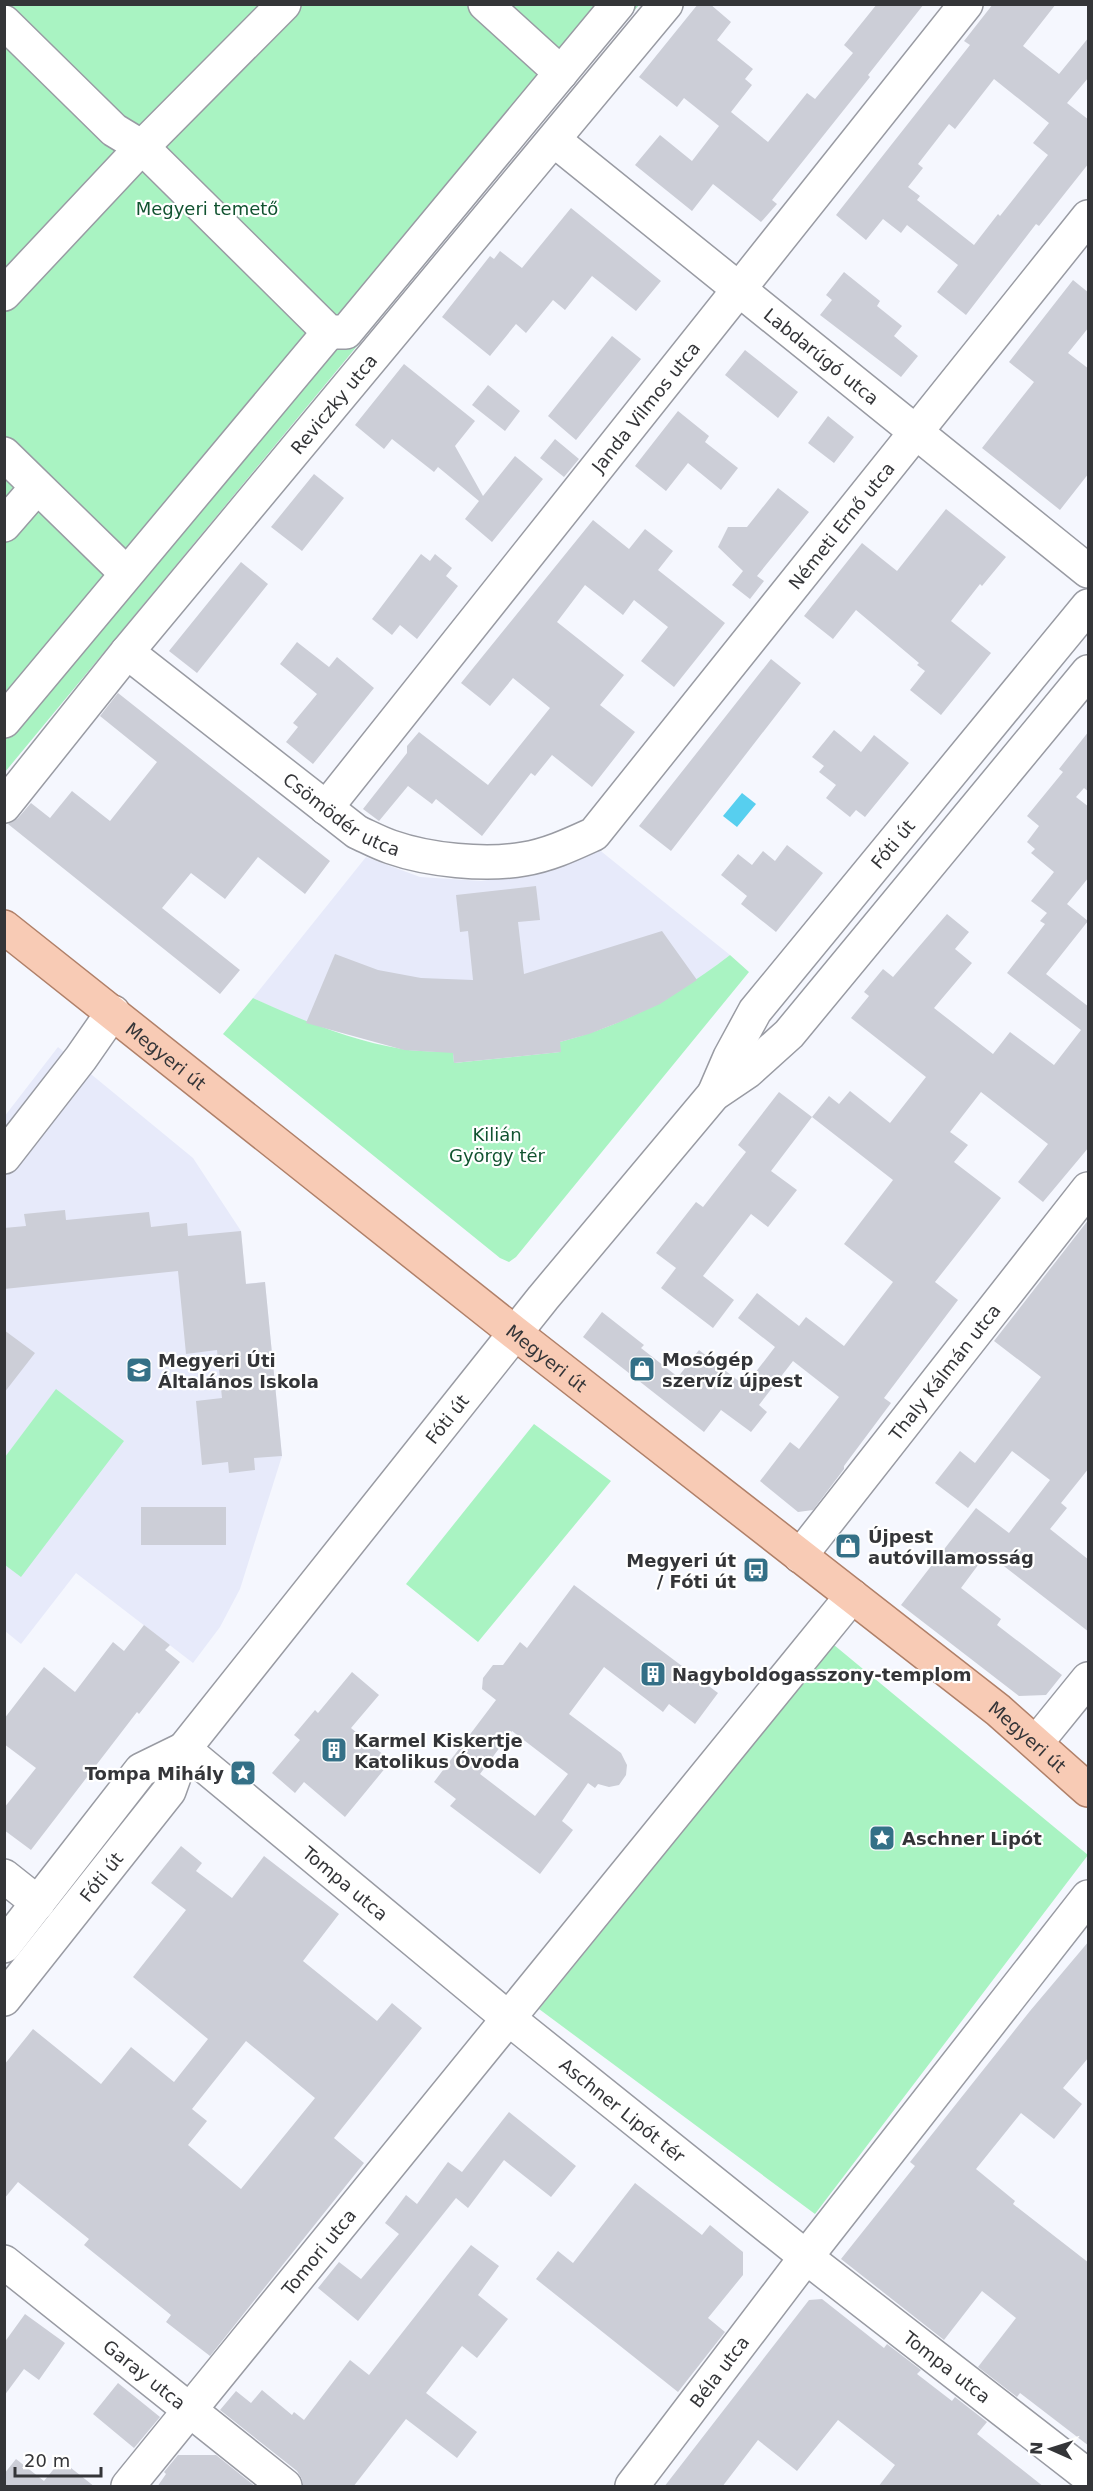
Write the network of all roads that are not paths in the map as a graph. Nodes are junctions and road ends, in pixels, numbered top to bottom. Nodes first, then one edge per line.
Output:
1 (284, 4) edge
2 (485, 4) edge
3 (618, 4) edge
4 (666, 4) edge
5 (966, 4) edge
6 (4, 22) edge
7 (561, 73) junction
8 (554, 141) junction
9 (142, 147) junction
10 (1089, 217) edge
11 (740, 291) junction
12 (4, 294) edge
13 (329, 332) junction
14 (916, 433) junction
15 (4, 454) edge
16 (37, 487) junction
17 (4, 525) edge
18 (1089, 571) edge
19 (126, 573) junction
20 (1089, 606) edge
21 (127, 652) junction
22 (1089, 672) edge
23 (4, 721) edge
24 (4, 806) edge
25 (326, 808) junction
26 (594, 834) joint
27 (4, 927) edge
28 (113, 1012) junction
29 (714, 1094) junction
30 (4, 1157) edge
31 (1089, 1189) edge
32 (515, 1333) junction
33 (800, 1556) junction
34 (852, 1596) junction
35 (1089, 1679) edge
36 (1036, 1743) junction
37 (184, 1749) junction
38 (1089, 1790) edge
39 (4, 1876) edge
40 (1089, 1897) edge
41 (38, 1903) junction
42 (4, 1946) edge
43 (4, 1999) edge
44 (508, 2018) junction
45 (806, 2257) junction
46 (4, 2262) edge
47 (189, 2412) junction
48 (1089, 2476) edge
49 (128, 2487) edge
50 (285, 2487) edge
51 (632, 2487) edge

1 - 9 street
2 - 7 street
3 - 7 street
4 - 8 street, Reviczky utca
5 - 11 street, Janda Vilmos utca
6 - 9 street
7 - 13 street
8 - 11 street, Labdarúgó utca
8 - 21 street, Reviczky utca
9 - 12 street
9 - 13 street
10 - 14 street, Németi Ernő utca
11 - 14 street, Labdarúgó utca
11 - 25 street, Janda Vilmos utca
13 - 19 street
14 - 18 street, Labdarúgó utca
14 - 26 street, Németi Ernő utca
15 - 16 street
16 - 17 street
16 - 19 street
19 - 23 street
20 - 29 street, Fóti út
21 - 24 street, Reviczky utca
21 - 25 street, Csömödér utca
22 - 29 street, Fóti út
25 - 26 street, Csömödér utca
27 - 28 main road, Megyeri út
28 - 30 street
28 - 32 main road, Megyeri út
29 - 32 street, Fóti út
31 - 33 street, Thaly Kálmán utca
32 - 33 main road, Megyeri út
32 - 37 street, Fóti út
33 - 34 main road, Megyeri út
34 - 36 main road, Megyeri út
34 - 44 street
35 - 36 street
36 - 38 main road, Megyeri út
37 - 41 street, Fóti út
37 - 43 street, Fóti út
37 - 44 street, Tompa utca
39 - 41 street
40 - 45 street
41 - 42 street, Fóti út
44 - 45 street, Aschner Lipót tér
44 - 47 street, Tomori utca
45 - 48 street, Tompa utca
45 - 51 street, Béla utca
46 - 47 street, Garay utca
47 - 49 street, Tomori utca
47 - 50 street, Garay utca

